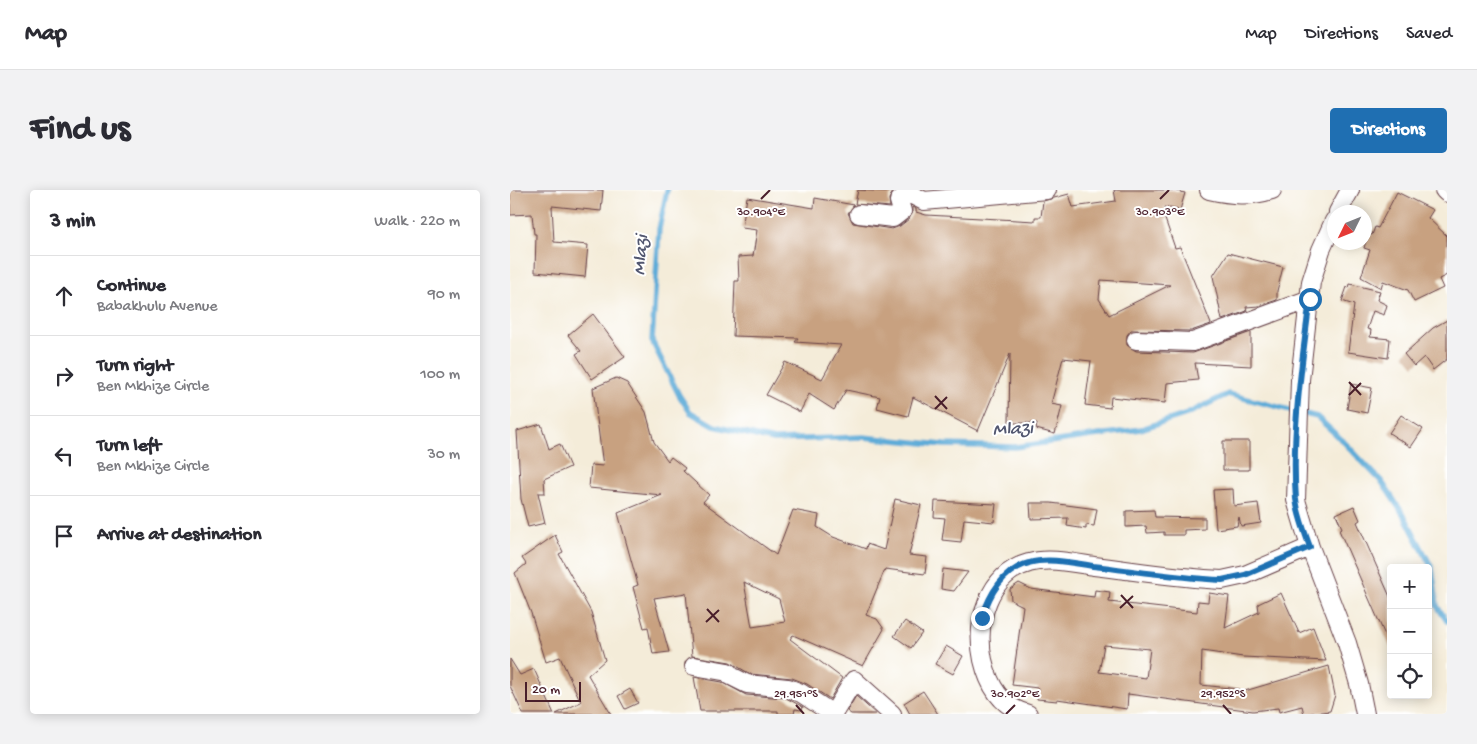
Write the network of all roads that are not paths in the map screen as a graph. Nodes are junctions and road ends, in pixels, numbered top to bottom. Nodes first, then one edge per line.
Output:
1 (1047, 190) edge
2 (1209, 190) edge
3 (1272, 190) edge
4 (1350, 190) edge
5 (1444, 190) edge
6 (1447, 193) edge
7 (1342, 205) edge
8 (860, 214) dead end
9 (1327, 236) edge
10 (1310, 299) junction
11 (1136, 340) dead end
12 (1310, 547) junction
13 (694, 666) dead end
14 (833, 714) edge
15 (892, 714) edge
16 (1028, 714) edge
17 (1365, 714) edge

1 - 8 street
2 - 3 street
4 - 7 street
5 - 6 street
9 - 10 street
10 - 11 street
10 - 12 street
12 - 16 street
12 - 17 street
13 - 14 street
14 - 15 street

